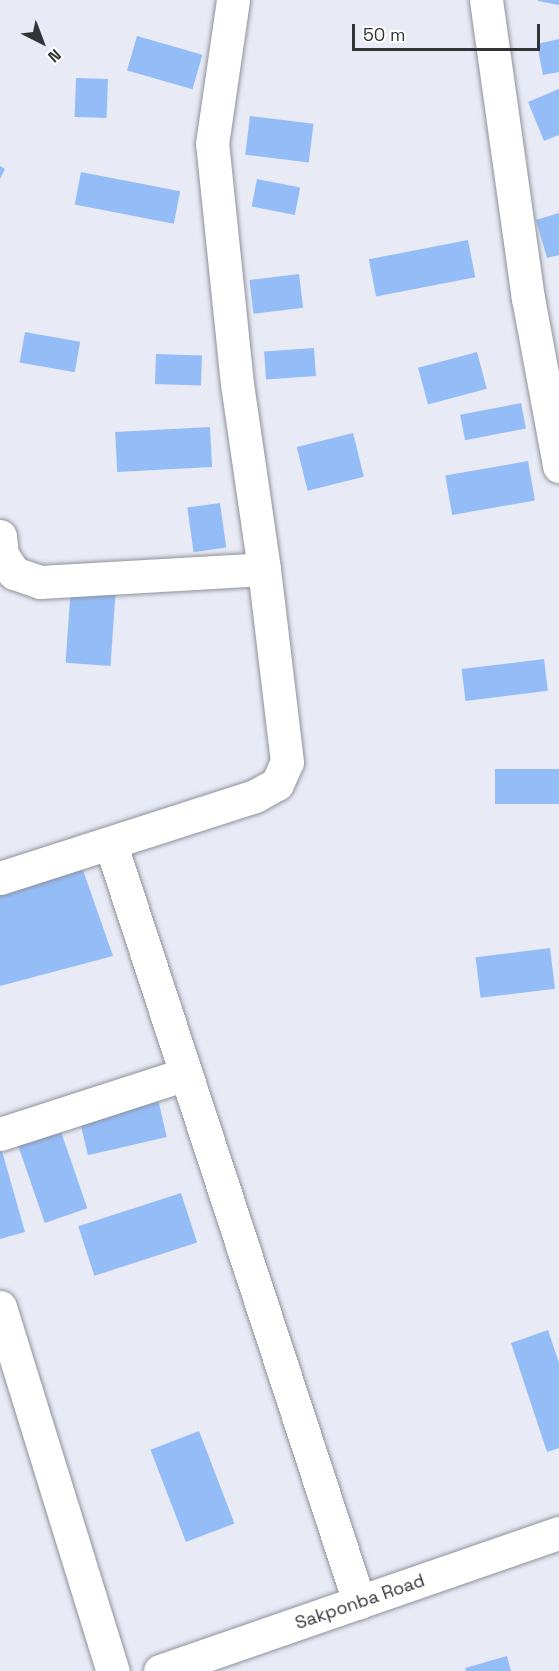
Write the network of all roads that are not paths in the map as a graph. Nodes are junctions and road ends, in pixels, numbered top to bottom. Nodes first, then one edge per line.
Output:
1 (233, 0) edge
2 (486, 0) edge
3 (559, 466) edge
4 (0, 536) edge
5 (264, 569) junction
6 (111, 845) junction
7 (0, 878) edge
8 (186, 1074) junction
9 (0, 1134) edge
10 (0, 1307) edge
11 (559, 1533) edge
12 (359, 1602) junction
13 (178, 1668) edge
14 (113, 1671) edge

1 - 5 street
2 - 3 street
4 - 5 street
5 - 6 street
6 - 7 street
6 - 8 street
8 - 9 street
8 - 12 street
10 - 14 street
11 - 12 street, Sakponba Road
12 - 13 street, Sakponba Road

